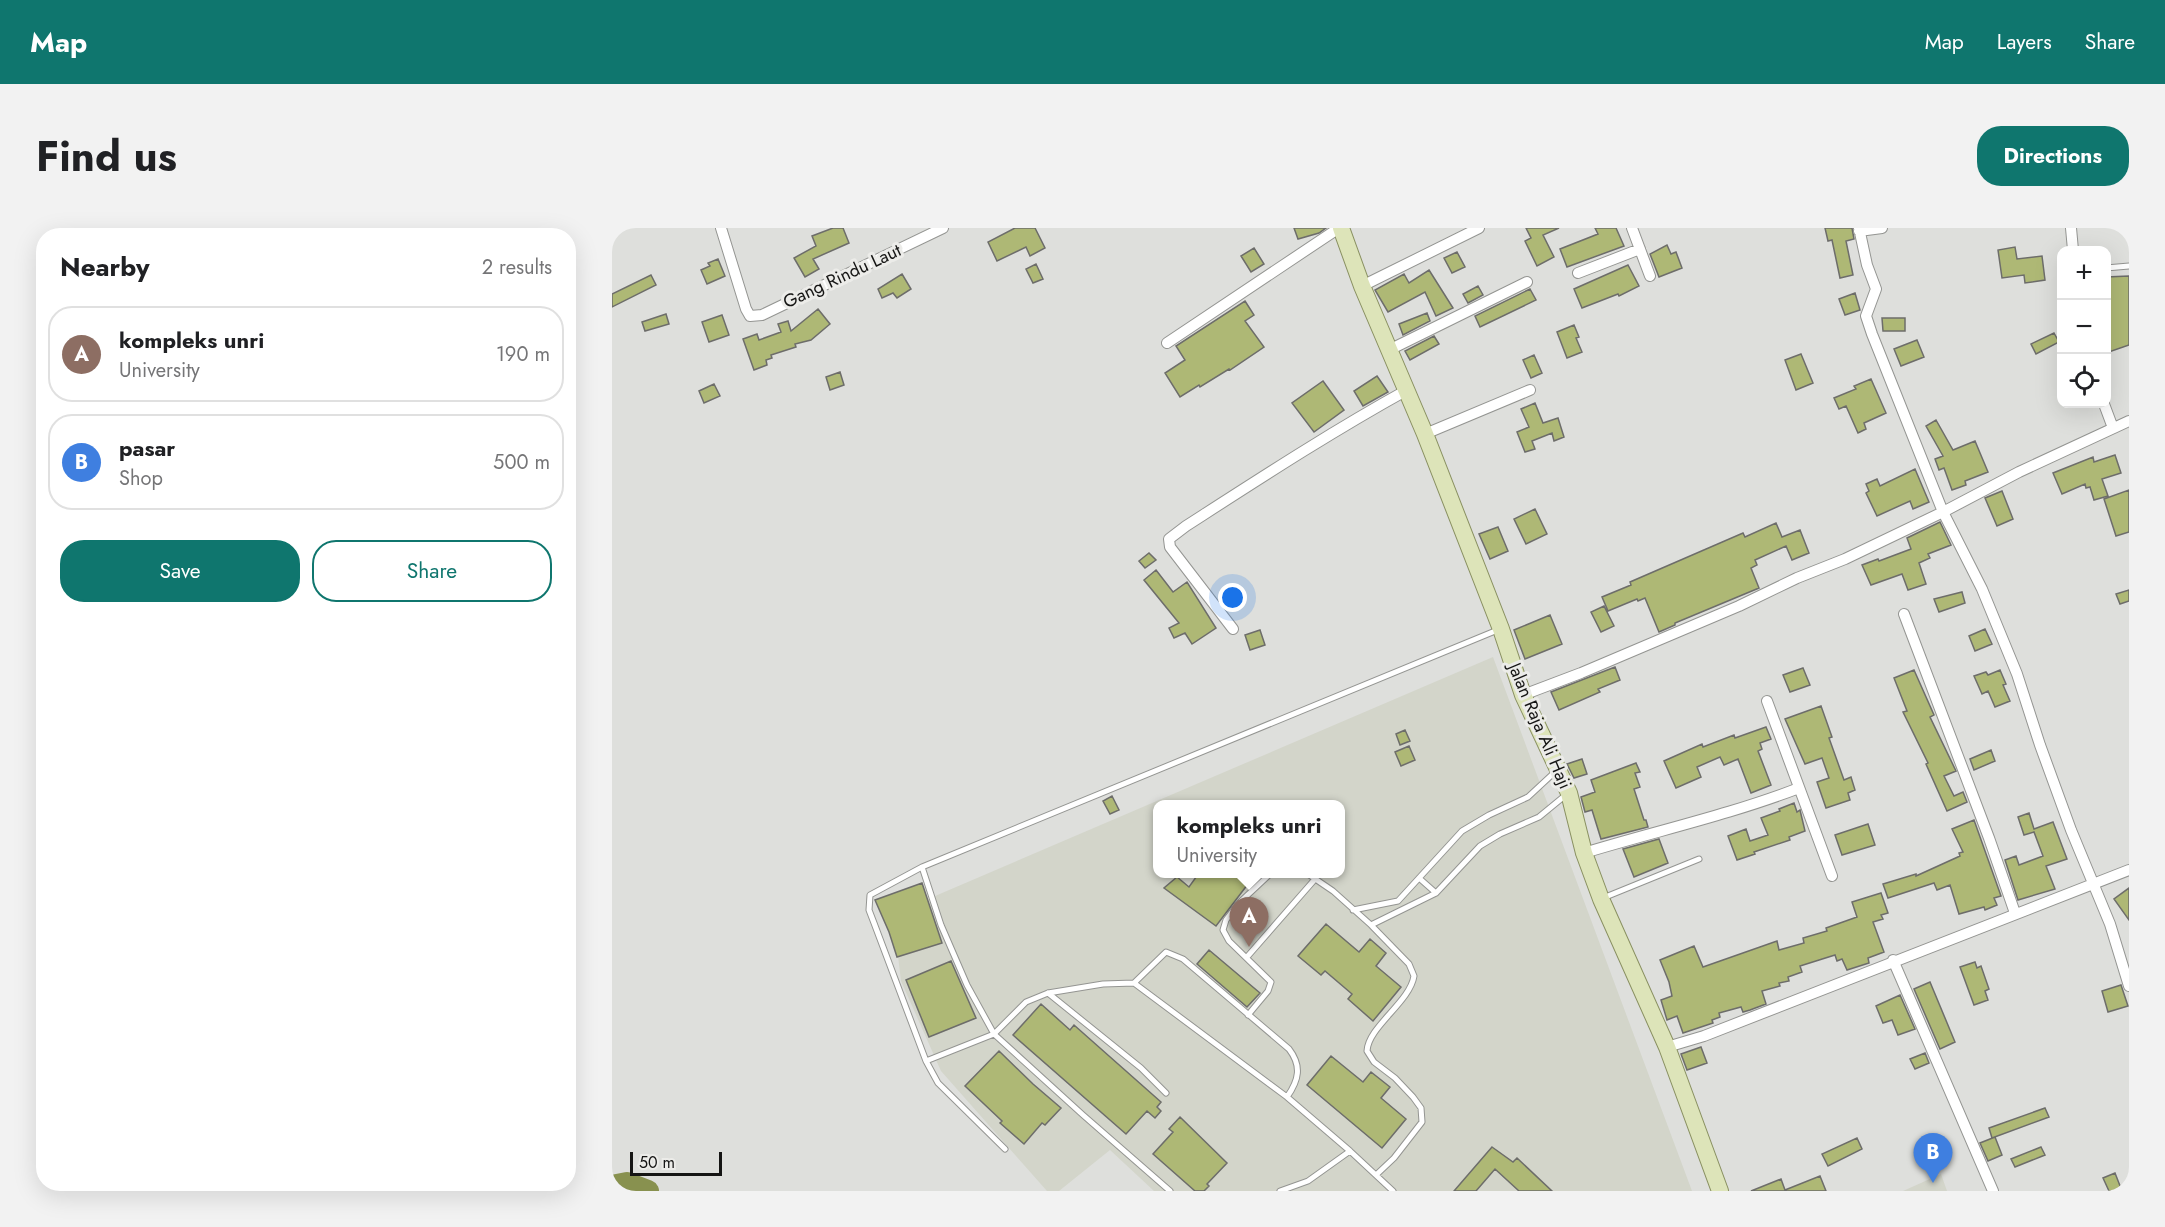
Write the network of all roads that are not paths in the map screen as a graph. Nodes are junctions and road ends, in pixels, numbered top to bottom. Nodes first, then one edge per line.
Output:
1 (721, 228) edge
2 (943, 228) edge
3 (1340, 228) edge
4 (1479, 228) edge
5 (1632, 228) edge
6 (1882, 228) edge
7 (2071, 228) edge
8 (1859, 230) edge
9 (2073, 246) edge
10 (1640, 249) junction
11 (2129, 267) edge
12 (2111, 268) edge
13 (1578, 273) dead end
14 (1650, 276) dead end
15 (1527, 282) dead end
16 (1362, 286) junction
17 (1167, 343) dead end
18 (1389, 350) junction
19 (1407, 390) junction
20 (1530, 390) dead end
21 (2106, 408) edge
22 (2129, 421) edge
23 (2113, 428) junction
24 (1425, 434) junction
25 (1943, 512) junction
26 (1904, 614) dead end
27 (1233, 628) dead end
28 (1501, 629) junction
29 (1523, 695) junction
30 (1767, 701) dead end
31 (1558, 769) junction
32 (1799, 788) junction
33 (1569, 793) junction
34 (1584, 853) junction
35 (1699, 859) dead end
36 (922, 867) junction
37 (2129, 870) edge
38 (1832, 876) dead end
39 (1265, 878) edge
40 (1316, 878) joint
41 (1419, 878) junction
42 (2094, 884) junction
43 (1436, 894) junction
44 (1601, 899) junction
45 (1353, 910) junction
46 (2015, 913) junction
47 (1371, 925) junction
48 (1247, 957) junction
49 (1893, 960) junction
50 (1134, 983) junction
51 (2129, 986) edge
52 (1048, 993) junction
53 (1248, 1015) junction
54 (994, 1034) junction
55 (1667, 1047) junction
56 (926, 1061) junction
57 (1166, 1093) dead end
58 (1287, 1098) junction
59 (1005, 1149) dead end
60 (1350, 1151) junction
61 (1376, 1175) junction
62 (1170, 1191) edge
63 (1280, 1191) edge
64 (1393, 1191) edge
65 (1720, 1191) edge
66 (1993, 1191) edge

1 - 2 street, Gang Rindu Laut
3 - 16 main road, Jalan Raja Ali Haji
3 - 17 street
4 - 16 street
5 - 10 street
6 - 8 street
7 - 9 street
8 - 25 street
10 - 13 street
10 - 14 street
11 - 12 lane
15 - 18 street
16 - 18 main road, Jalan Raja Ali Haji
18 - 19 main road, Jalan Raja Ali Haji
19 - 24 main road, Jalan Raja Ali Haji
19 - 27 street
20 - 24 street
21 - 23 street
22 - 23 street
23 - 25 street
24 - 28 main road, Jalan Raja Ali Haji
25 - 29 street
25 - 42 street
26 - 46 street
28 - 29 main road, Jalan Raja Ali Haji
28 - 36 lane
29 - 31 main road, Jalan Raja Ali Haji
30 - 32 street
31 - 33 main road, Jalan Raja Ali Haji
31 - 41 lane
32 - 34 street
32 - 38 street
33 - 34 main road, Jalan Raja Ali Haji
33 - 43 lane
34 - 44 main road, Jalan Raja Ali Haji
35 - 44 lane
36 - 54 lane
36 - 56 lane
37 - 42 street
39 - 48 lane
40 - 45 lane
40 - 48 lane
41 - 43 lane
41 - 45 lane
42 - 46 street
42 - 51 street
43 - 47 lane
44 - 55 main road, Jalan Raja Ali Haji
45 - 47 lane
46 - 49 street
47 - 61 lane
48 - 53 lane
49 - 55 street
49 - 66 street
50 - 52 lane
50 - 53 lane
50 - 58 lane
52 - 54 lane
52 - 57 lane
53 - 58 lane
54 - 56 lane
54 - 62 lane
55 - 65 main road, Jalan Raja Ali Haji
56 - 59 lane
58 - 60 lane
60 - 61 lane
60 - 63 lane
61 - 64 lane

